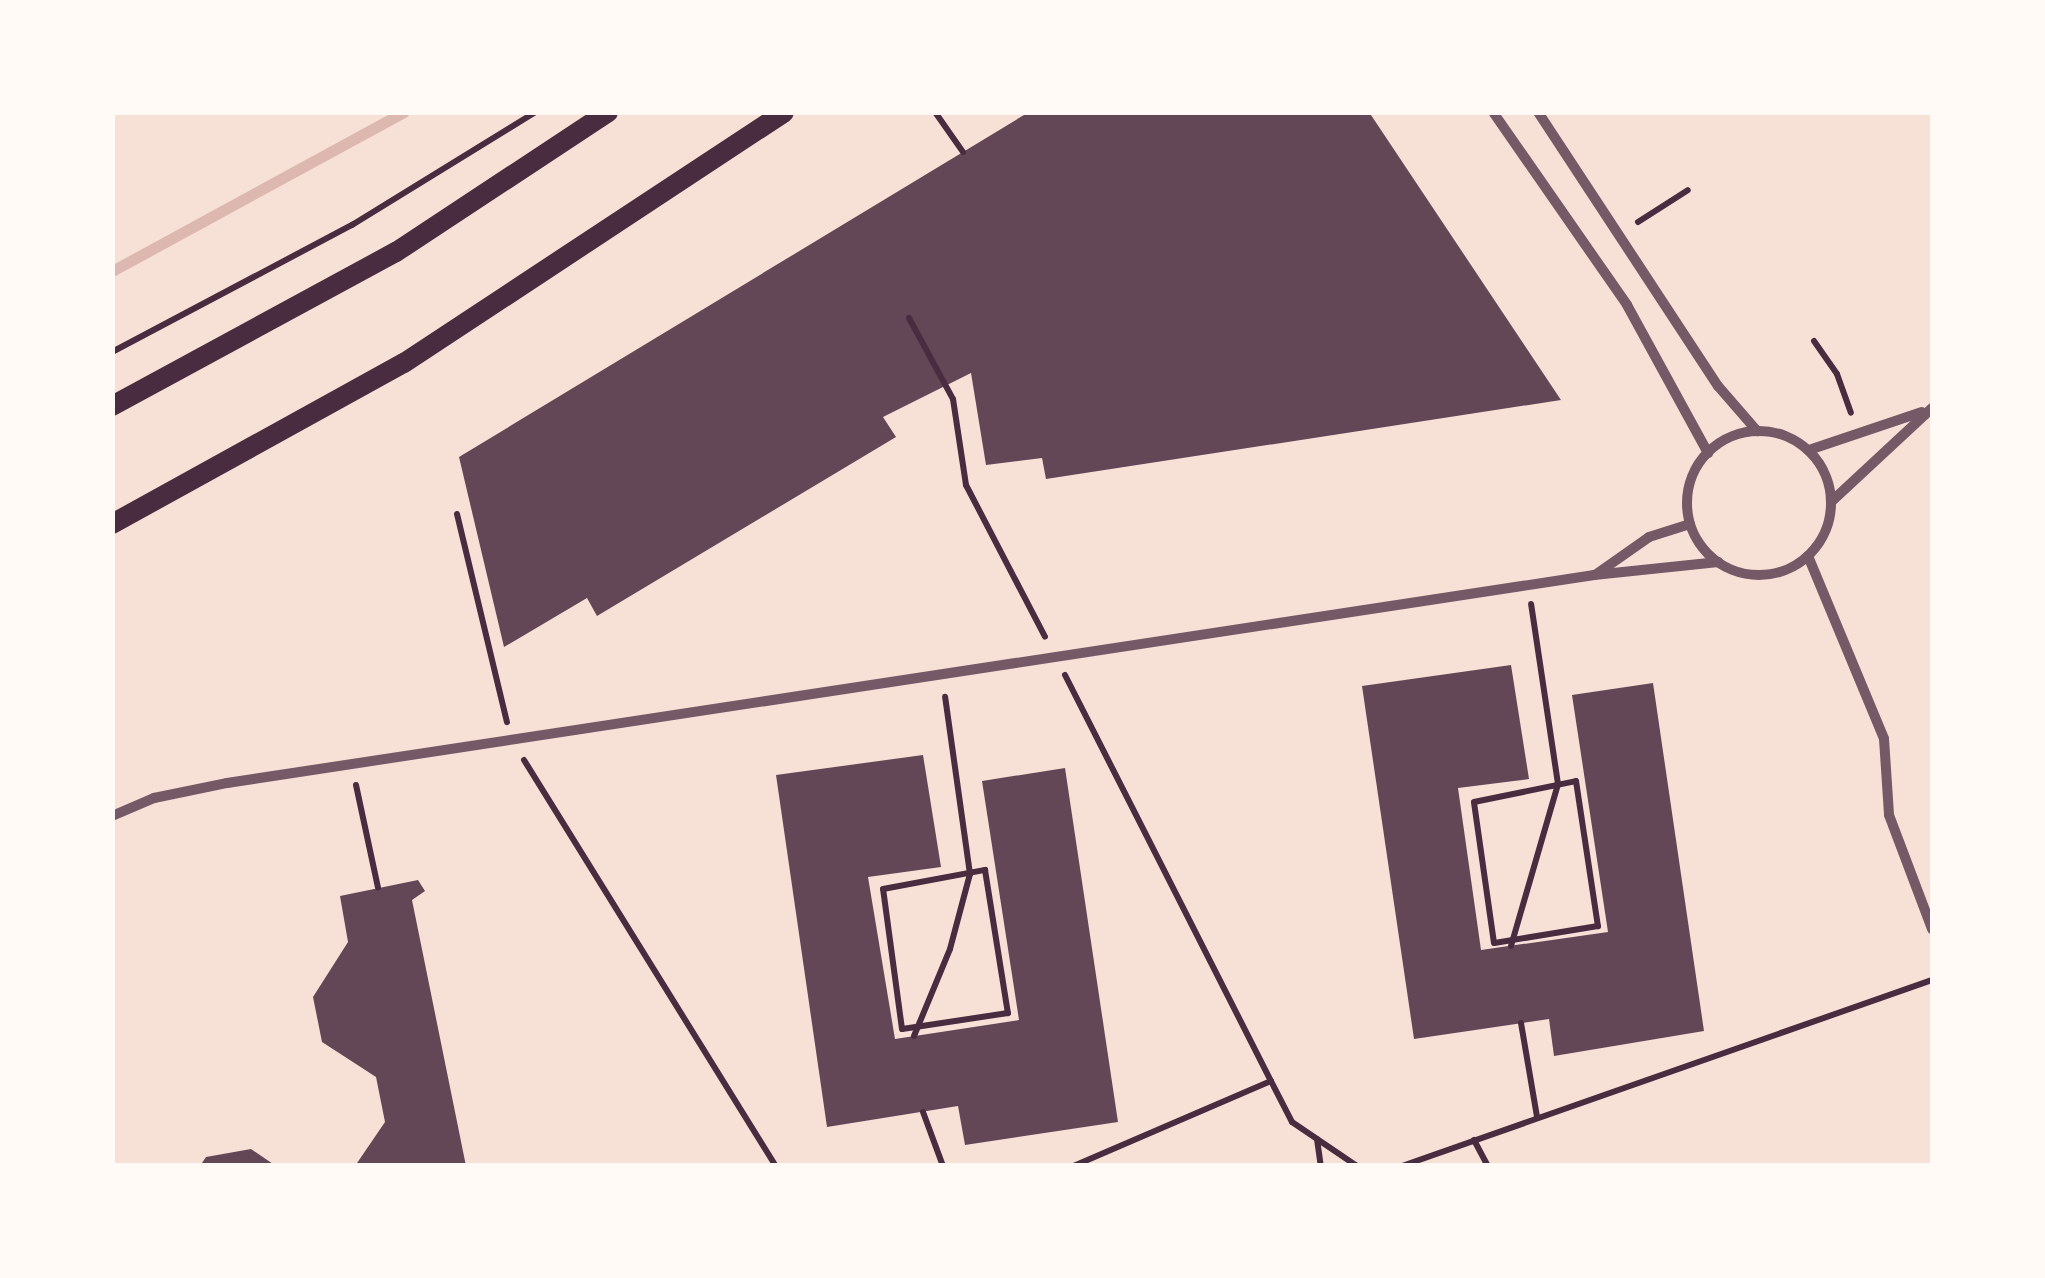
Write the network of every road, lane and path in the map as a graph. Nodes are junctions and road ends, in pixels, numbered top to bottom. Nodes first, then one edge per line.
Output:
1 (536, 112) edge
2 (608, 112) edge
3 (784, 112) edge
4 (935, 112) edge
5 (1493, 112) edge
6 (1538, 112) edge
7 (963, 152) dead end
8 (1688, 190) dead end
9 (1620, 233) junction
10 (908, 318) dead end
11 (1814, 342) dead end
12 (112, 352) edge
13 (112, 406) edge
14 (1932, 408) edge
15 (1758, 431) junction
16 (1857, 432) junction
17 (1809, 450) junction
18 (1708, 453) junction
19 (1832, 501) junction
20 (457, 514) dead end
21 (112, 524) edge
22 (1690, 524) junction
23 (1808, 556) junction
24 (1718, 562) junction
25 (1594, 575) junction
26 (1528, 588) junction
27 (1056, 659) junction
28 (942, 676) junction
29 (512, 740) junction
30 (352, 764) junction
31 (1558, 784) junction
32 (112, 816) edge
33 (970, 874) junction
34 (378, 888) dead end
35 (1932, 929) edge
36 (1512, 943) junction
37 (1932, 980) edge
38 (1521, 1023) dead end
39 (918, 1026) junction
40 (914, 1036) dead end
41 (1270, 1081) junction
42 (923, 1112) dead end
43 (1537, 1117) junction
44 (1317, 1138) junction
45 (1474, 1140) junction
46 (776, 1166) edge
47 (943, 1166) edge
48 (1074, 1166) edge
49 (1321, 1166) edge
50 (1357, 1166) edge
51 (1402, 1166) edge
52 (1488, 1166) edge

1 - 12 path
2 - 13 main road
3 - 21 main road
4 - 7 path
5 - 18 street
6 - 9 street
8 - 9 path
9 - 15 street
10 - 27 path
11 - 16 path
14 - 16 street
14 - 19 street
15 - 17 street
15 - 18 street
16 - 17 street
17 - 19 street
18 - 22 street
19 - 23 street
20 - 29 path
22 - 24 street
22 - 25 street
23 - 24 street
23 - 35 street
24 - 25 street
25 - 26 street
26 - 27 street
26 - 31 path
27 - 28 street
27 - 41 path
28 - 29 street
28 - 33 path
29 - 30 street
29 - 46 path
30 - 32 street
30 - 34 path
31 - 36 path
31 - 36 path
31 - 36 path
33 - 39 path
33 - 39 path
33 - 39 path
37 - 43 path
38 - 43 path
39 - 40 path
41 - 44 path
41 - 48 path
42 - 47 path
43 - 45 path
44 - 49 path
44 - 50 path
45 - 51 path
45 - 52 path

